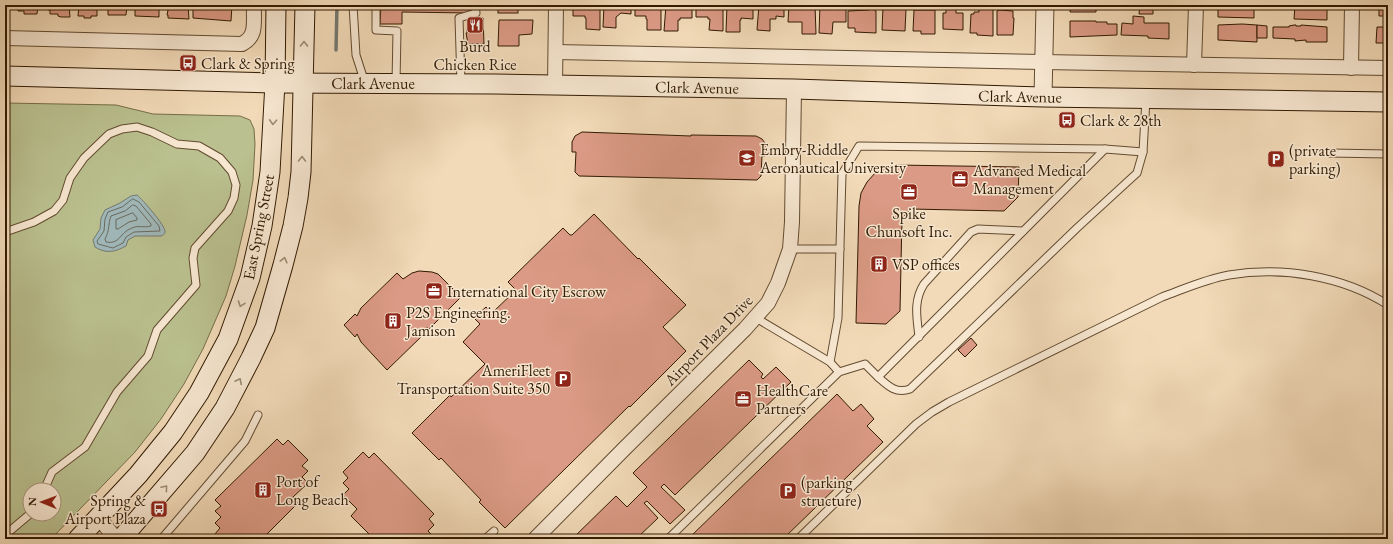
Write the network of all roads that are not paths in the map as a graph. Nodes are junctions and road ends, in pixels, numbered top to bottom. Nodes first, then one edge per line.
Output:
1 (254, 5) edge
2 (276, 5) edge
3 (305, 5) edge
4 (353, 5) edge
5 (376, 5) edge
6 (476, 5) edge
7 (556, 5) edge
8 (1045, 5) edge
9 (1196, 5) edge
10 (1352, 5) edge
11 (5, 38) edge
12 (556, 52) junction
13 (1043, 62) junction
14 (1194, 65) junction
15 (1351, 68) junction
16 (1388, 68) edge
17 (5, 76) edge
18 (275, 83) junction
19 (309, 83) junction
20 (361, 83) junction
21 (396, 84) junction
22 (461, 84) junction
23 (555, 85) junction
24 (794, 89) junction
25 (1043, 97) junction
26 (1146, 98) junction
27 (1388, 102) edge
28 (1105, 148) junction
29 (1143, 152) junction
30 (1330, 153) dead end
31 (1388, 154) edge
32 (1023, 231) junction
33 (5, 232) edge
34 (790, 249) junction
35 (840, 249) junction
36 (1388, 305) edge
37 (756, 318) junction
38 (919, 337) junction
39 (830, 362) junction
40 (839, 372) junction
41 (878, 377) junction
42 (258, 415) dead end
43 (48, 482) edge
44 (99, 518) junction
45 (22, 521) edge
46 (494, 531) dead end
47 (5, 535) edge
48 (78, 539) edge
49 (116, 539) edge
50 (122, 539) edge
51 (167, 539) edge
52 (485, 539) edge
53 (535, 539) edge
54 (668, 539) edge
55 (798, 539) edge

1 - 11 street
2 - 18 main road, East Spring Street
19 -> 3 main road, East Spring Street
4 - 20 lane
5 - 21 lane
6 - 22 lane
7 - 12 street
8 - 13 street
9 - 14 street
10 - 15 street
12 - 13 street, Clark Avenue
12 - 23 street
13 - 14 street, Clark Avenue
13 - 25 street
14 - 15 street, Clark Avenue
15 - 16 street, Clark Avenue
17 - 18 main road, Clark Avenue
18 - 19 main road, Clark Avenue
18 -> 44 main road, East Spring Street
19 - 20 main road, Clark Avenue
50 -> 19 main road, East Spring Street
20 - 21 main road, Clark Avenue
21 - 22 main road, Clark Avenue
22 - 23 main road, Clark Avenue
23 - 24 main road, Clark Avenue
24 - 25 main road, Clark Avenue
24 - 34 street, Airport Plaza Drive
25 - 26 main road, Clark Avenue
26 - 27 main road, Clark Avenue
26 - 29 lane
28 - 29 lane
28 - 32 lane
28 - 35 lane
29 - 41 lane
30 - 31 lane
32 - 38 lane
32 - 38 lane
33 - 43 lane
34 - 35 lane
34 - 37 street, Airport Plaza Drive
35 - 39 lane
36 - 55 lane
37 - 39 lane
37 - 53 street, Airport Plaza Drive
38 - 41 lane
39 - 40 lane
40 - 41 lane
40 - 54 lane
42 - 51 lane
44 - 48 main road, East Spring Street
44 - 49 street
45 - 47 lane
46 - 52 lane

